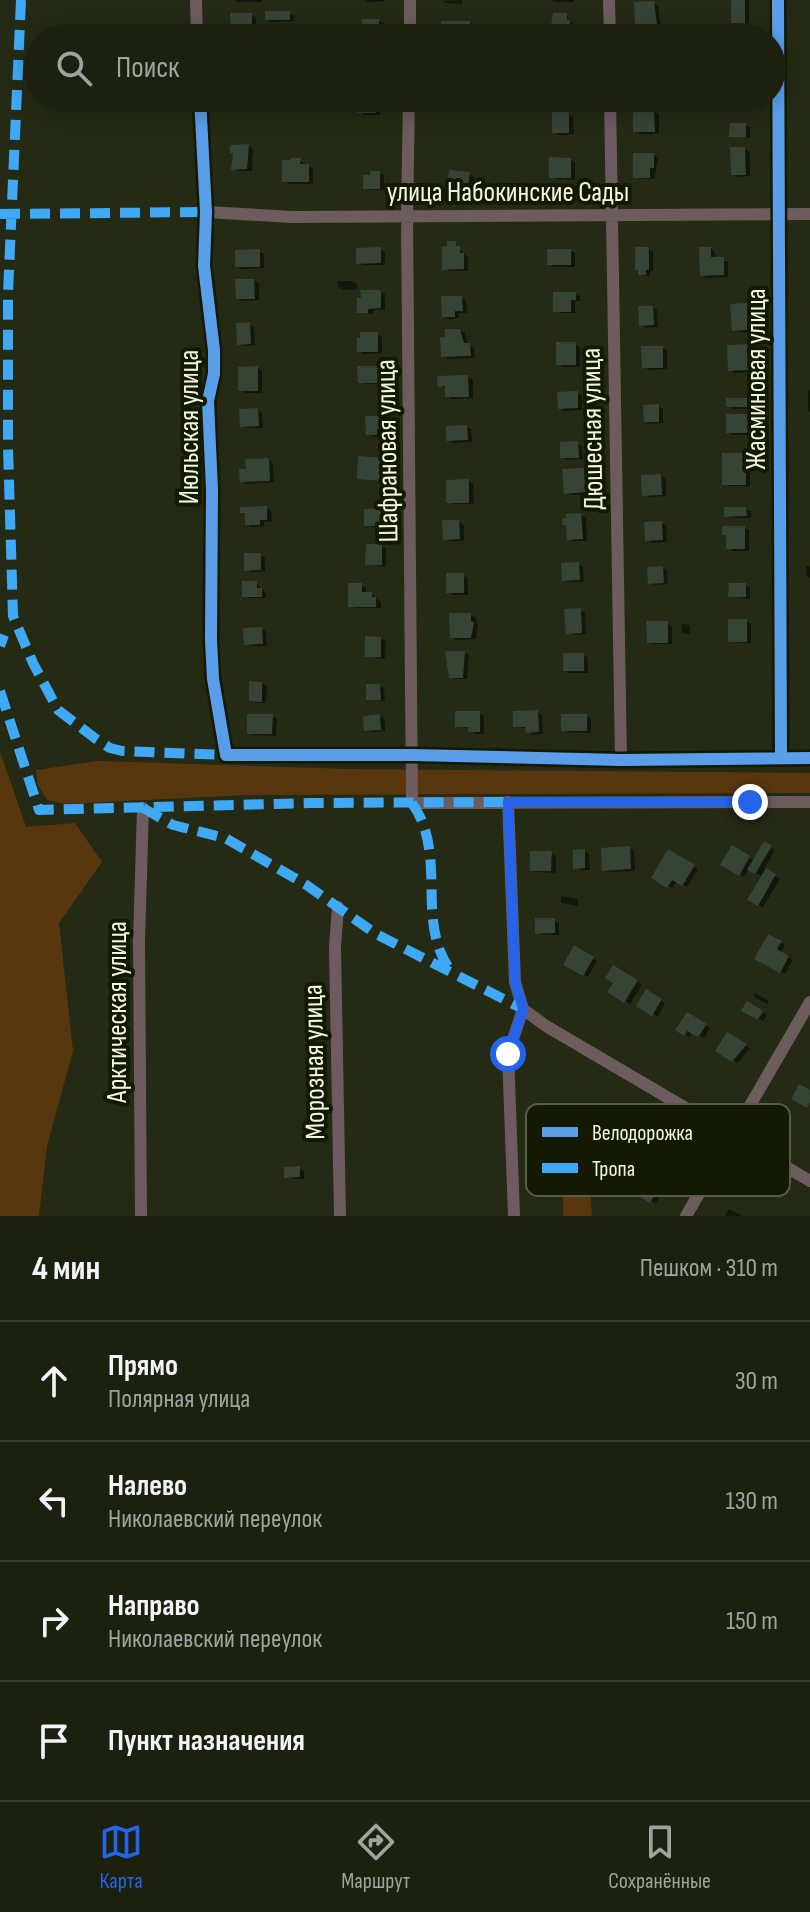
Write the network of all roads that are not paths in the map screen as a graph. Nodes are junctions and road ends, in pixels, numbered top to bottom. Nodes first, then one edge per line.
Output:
1 (196, 0) edge
2 (410, 0) edge
3 (609, 0) edge
4 (778, 0) edge
5 (197, 24) edge
6 (410, 24) edge
7 (610, 24) edge
8 (778, 24) edge
9 (201, 112) edge
10 (409, 112) edge
11 (610, 112) edge
12 (778, 112) edge
13 (206, 212) junction
14 (611, 214) junction
15 (778, 214) junction
16 (810, 214) edge
17 (407, 215) junction
18 (413, 755) junction
19 (781, 757) junction
20 (810, 758) edge
21 (621, 760) junction
22 (508, 802) junction
23 (810, 802) edge
24 (143, 808) dead end
25 (338, 907) dead end
26 (810, 1002) edge
27 (523, 1009) junction
28 (679, 1104) edge
29 (751, 1104) edge
30 (790, 1169) edge
31 (810, 1181) edge
32 (698, 1196) edge
33 (141, 1216) edge
34 (340, 1216) edge
35 (514, 1216) edge
36 (686, 1216) edge

1 - 5 street
2 - 6 street
3 - 7 street
4 - 8 street, Жасминовая улица
9 - 13 street, Июльская улица
10 - 17 street, Шафрановая улица
11 - 14 street, Дюшесная улица
12 - 15 street, Жасминовая улица
13 - 17 street, улица Набокинские Сады
13 - 18 street, Июльская улица
14 - 15 street, улица Набокинские Сады
14 - 17 street, улица Набокинские Сады
14 - 21 street, Дюшесная улица
15 - 16 street, улица Набокинские Сады
15 - 19 street, Жасминовая улица
17 - 18 street, Шафрановая улица
18 - 21 street
18 - 22 street, Шафрановая улица
19 - 20 street
19 - 21 street
22 - 23 street
22 - 27 street
24 - 33 street, Арктическая улица
25 - 34 street, Морозная улица
26 - 29 street
27 - 28 street
27 - 35 street
30 - 31 street
32 - 36 street

